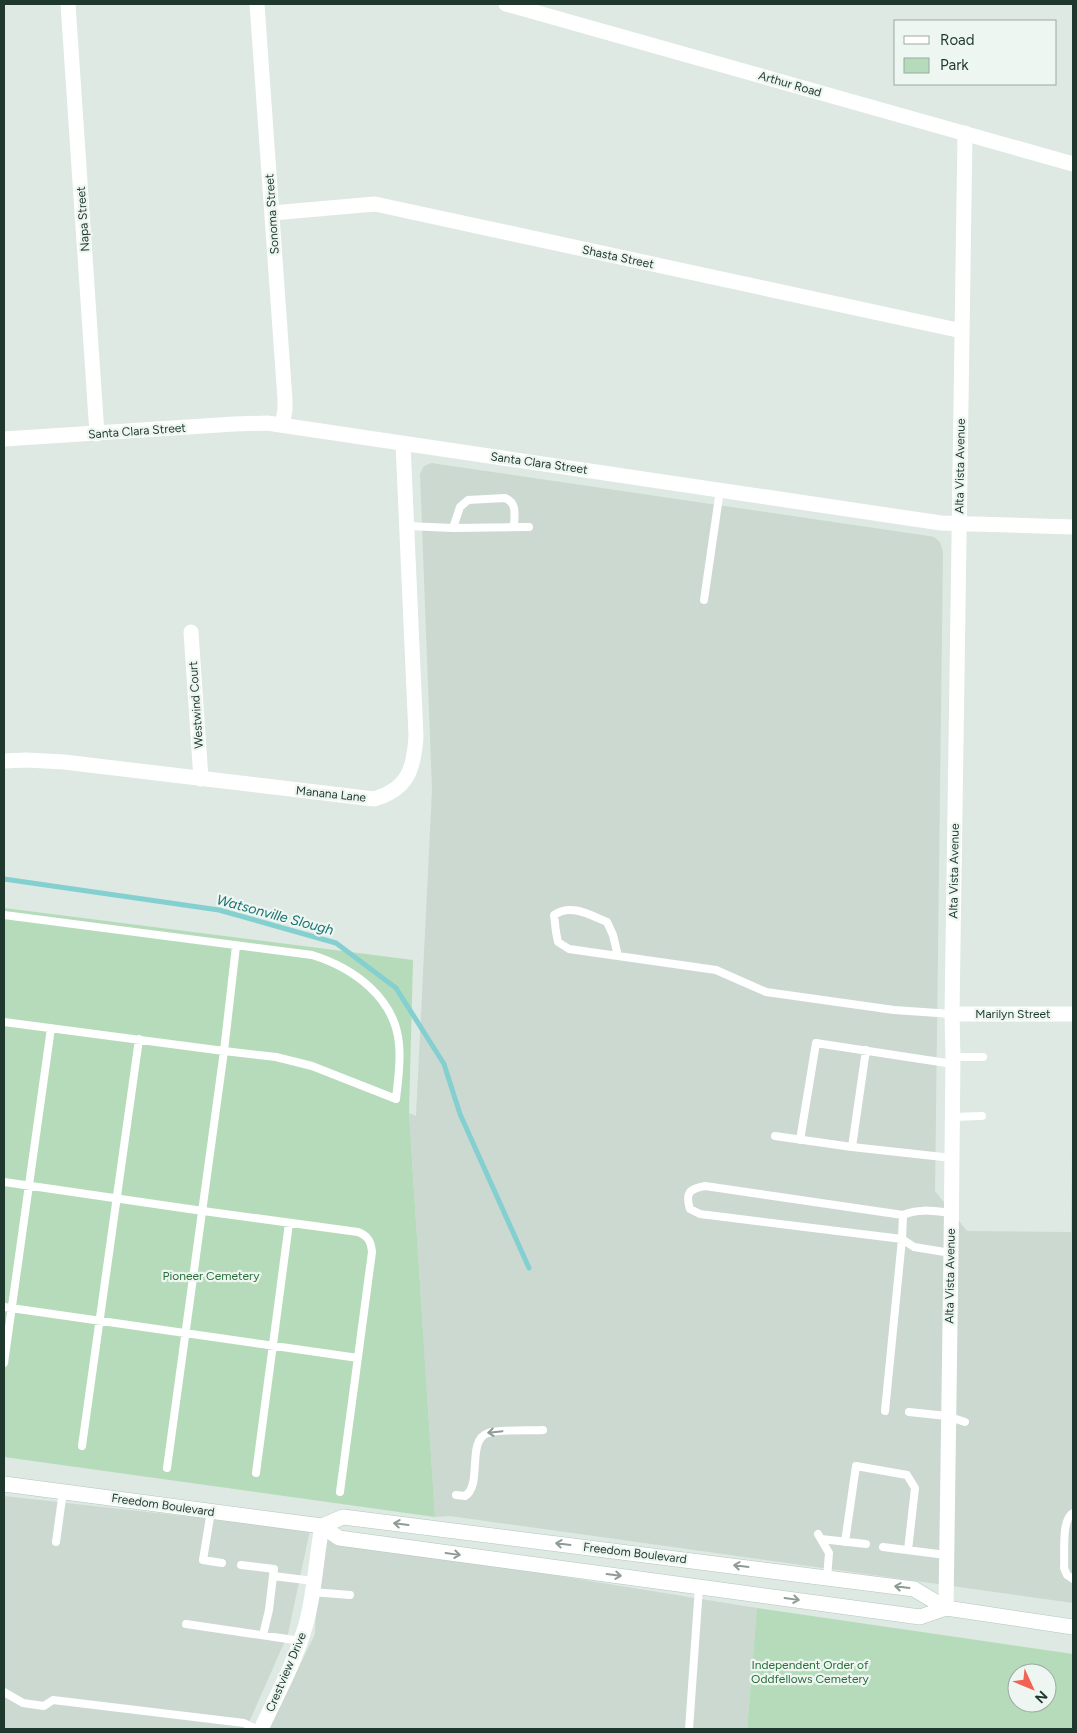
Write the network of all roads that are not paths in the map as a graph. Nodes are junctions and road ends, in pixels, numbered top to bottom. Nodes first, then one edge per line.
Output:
1 (68, 4) edge
2 (257, 4) edge
3 (506, 4) edge
4 (965, 133) junction
5 (1073, 164) edge
6 (272, 213) junction
7 (962, 331) junction
8 (282, 425) junction
9 (97, 434) junction
10 (4, 439) edge
11 (403, 444) junction
12 (720, 490) junction
13 (960, 525) junction
14 (407, 526) junction
15 (514, 527) junction
16 (530, 527) dead end
17 (1073, 527) edge
18 (454, 528) junction
19 (704, 600) dead end
20 (191, 632) dead end
21 (4, 761) edge
22 (201, 779) junction
23 (4, 915) edge
24 (236, 946) junction
25 (618, 956) junction
26 (952, 1014) junction
27 (1073, 1014) edge
28 (4, 1022) edge
29 (51, 1028) junction
30 (139, 1039) junction
31 (866, 1050) junction
32 (224, 1051) junction
33 (983, 1057) dead end
34 (953, 1060) junction
35 (982, 1116) dead end
36 (952, 1117) junction
37 (775, 1136) dead end
38 (800, 1140) junction
39 (852, 1147) junction
40 (952, 1158) junction
41 (4, 1182) edge
42 (29, 1186) junction
43 (116, 1199) junction
44 (203, 1211) junction
45 (951, 1213) junction
46 (903, 1215) junction
47 (289, 1223) junction
48 (902, 1239) junction
49 (951, 1253) junction
50 (8, 1308) edge
51 (100, 1321) junction
52 (186, 1334) junction
53 (272, 1345) junction
54 (358, 1358) junction
55 (4, 1363) edge
56 (885, 1411) dead end
57 (909, 1412) dead end
58 (948, 1416) junction
59 (965, 1422) dead end
60 (543, 1430) dead end
61 (82, 1446) dead end
62 (167, 1468) dead end
63 (256, 1473) dead end
64 (4, 1484) edge
65 (63, 1492) junction
66 (340, 1492) dead end
67 (456, 1495) dead end
68 (211, 1511) junction
69 (1073, 1513) edge
70 (322, 1526) junction
71 (56, 1542) dead end
72 (845, 1542) junction
73 (866, 1544) dead end
74 (883, 1547) dead end
75 (908, 1550) junction
76 (946, 1554) junction
77 (222, 1563) dead end
78 (241, 1565) dead end
79 (273, 1576) junction
80 (827, 1578) junction
81 (1073, 1579) edge
82 (313, 1587) junction
83 (699, 1587) junction
84 (350, 1595) dead end
85 (946, 1608) junction
86 (186, 1624) dead end
87 (1073, 1626) edge
88 (263, 1636) junction
89 (301, 1641) junction
90 (4, 1692) edge
91 (256, 1729) edge
92 (261, 1729) edge
93 (689, 1729) edge

1 - 9 street, Napa Street
2 - 6 street, Sonoma Street
3 - 4 street, Arthur Road
4 - 5 street, Arthur Road
4 - 7 street, Alta Vista Avenue
6 - 7 street, Shasta Street
6 - 8 street, Sonoma Street
7 - 13 street, Alta Vista Avenue
8 - 9 street, Santa Clara Street
8 - 11 street, Santa Clara Street
9 - 10 street, Santa Clara Street
11 - 12 street, Santa Clara Street
11 - 14 street, Manana Lane
12 - 13 street, Santa Clara Street
12 - 19 lane
13 - 17 street, Santa Clara Street
13 - 26 street, Alta Vista Avenue
14 - 18 lane
14 - 22 street, Manana Lane
15 - 16 lane
15 - 18 lane
15 - 18 lane
20 - 22 street, Westwind Court
21 - 22 street, Manana Lane
23 - 24 lane
24 - 32 lane
24 - 32 lane
25 - 25 lane
25 - 26 lane
26 - 27 street, Marilyn Street
26 - 34 street, Alta Vista Avenue
28 - 29 lane
29 - 30 lane
29 - 42 lane
30 - 32 lane
30 - 43 lane
31 - 34 lane
31 - 38 lane
31 - 39 lane
32 - 44 lane
33 - 34 lane
34 - 36 street, Alta Vista Avenue
35 - 36 lane
36 - 40 street, Alta Vista Avenue
37 - 38 lane
38 - 39 lane
39 - 40 lane
40 - 45 street, Alta Vista Avenue
41 - 42 lane
42 - 43 lane
42 - 50 lane
43 - 44 lane
43 - 51 lane
44 - 47 lane
44 - 52 lane
45 - 46 lane
45 - 49 street, Alta Vista Avenue
46 - 48 lane
46 - 48 lane
47 - 53 lane
47 - 54 lane
48 - 49 lane
48 - 56 lane
49 - 58 street, Alta Vista Avenue
50 - 51 lane
50 - 55 lane
51 - 52 lane
51 - 61 lane
52 - 53 lane
52 - 62 lane
53 - 54 lane
53 - 63 lane
54 - 66 lane
57 - 58 lane
58 - 59 lane
58 - 76 street, Alta Vista Avenue
60 -> 67 lane
64 - 65 street, Freedom Boulevard
65 - 68 street, Freedom Boulevard
65 - 71 lane
68 - 70 street, Freedom Boulevard
68 - 77 lane
69 - 81 lane
80 -> 70 street, Freedom Boulevard
70 - 82 street, Crestview Drive
70 -> 83 street, Freedom Boulevard
72 - 73 lane
72 - 75 lane
72 - 80 lane
74 - 75 lane
75 - 76 lane
76 - 85 street, Alta Vista Avenue
78 - 79 lane
79 - 82 lane
79 - 88 lane
85 -> 80 street, Freedom Boulevard
82 - 84 lane
82 - 89 street, Crestview Drive
83 -> 85 street, Freedom Boulevard
83 - 93 lane
85 - 87 street, Freedom Boulevard
86 - 88 lane
88 - 89 lane
89 - 92 street, Crestview Drive
90 - 91 lane

